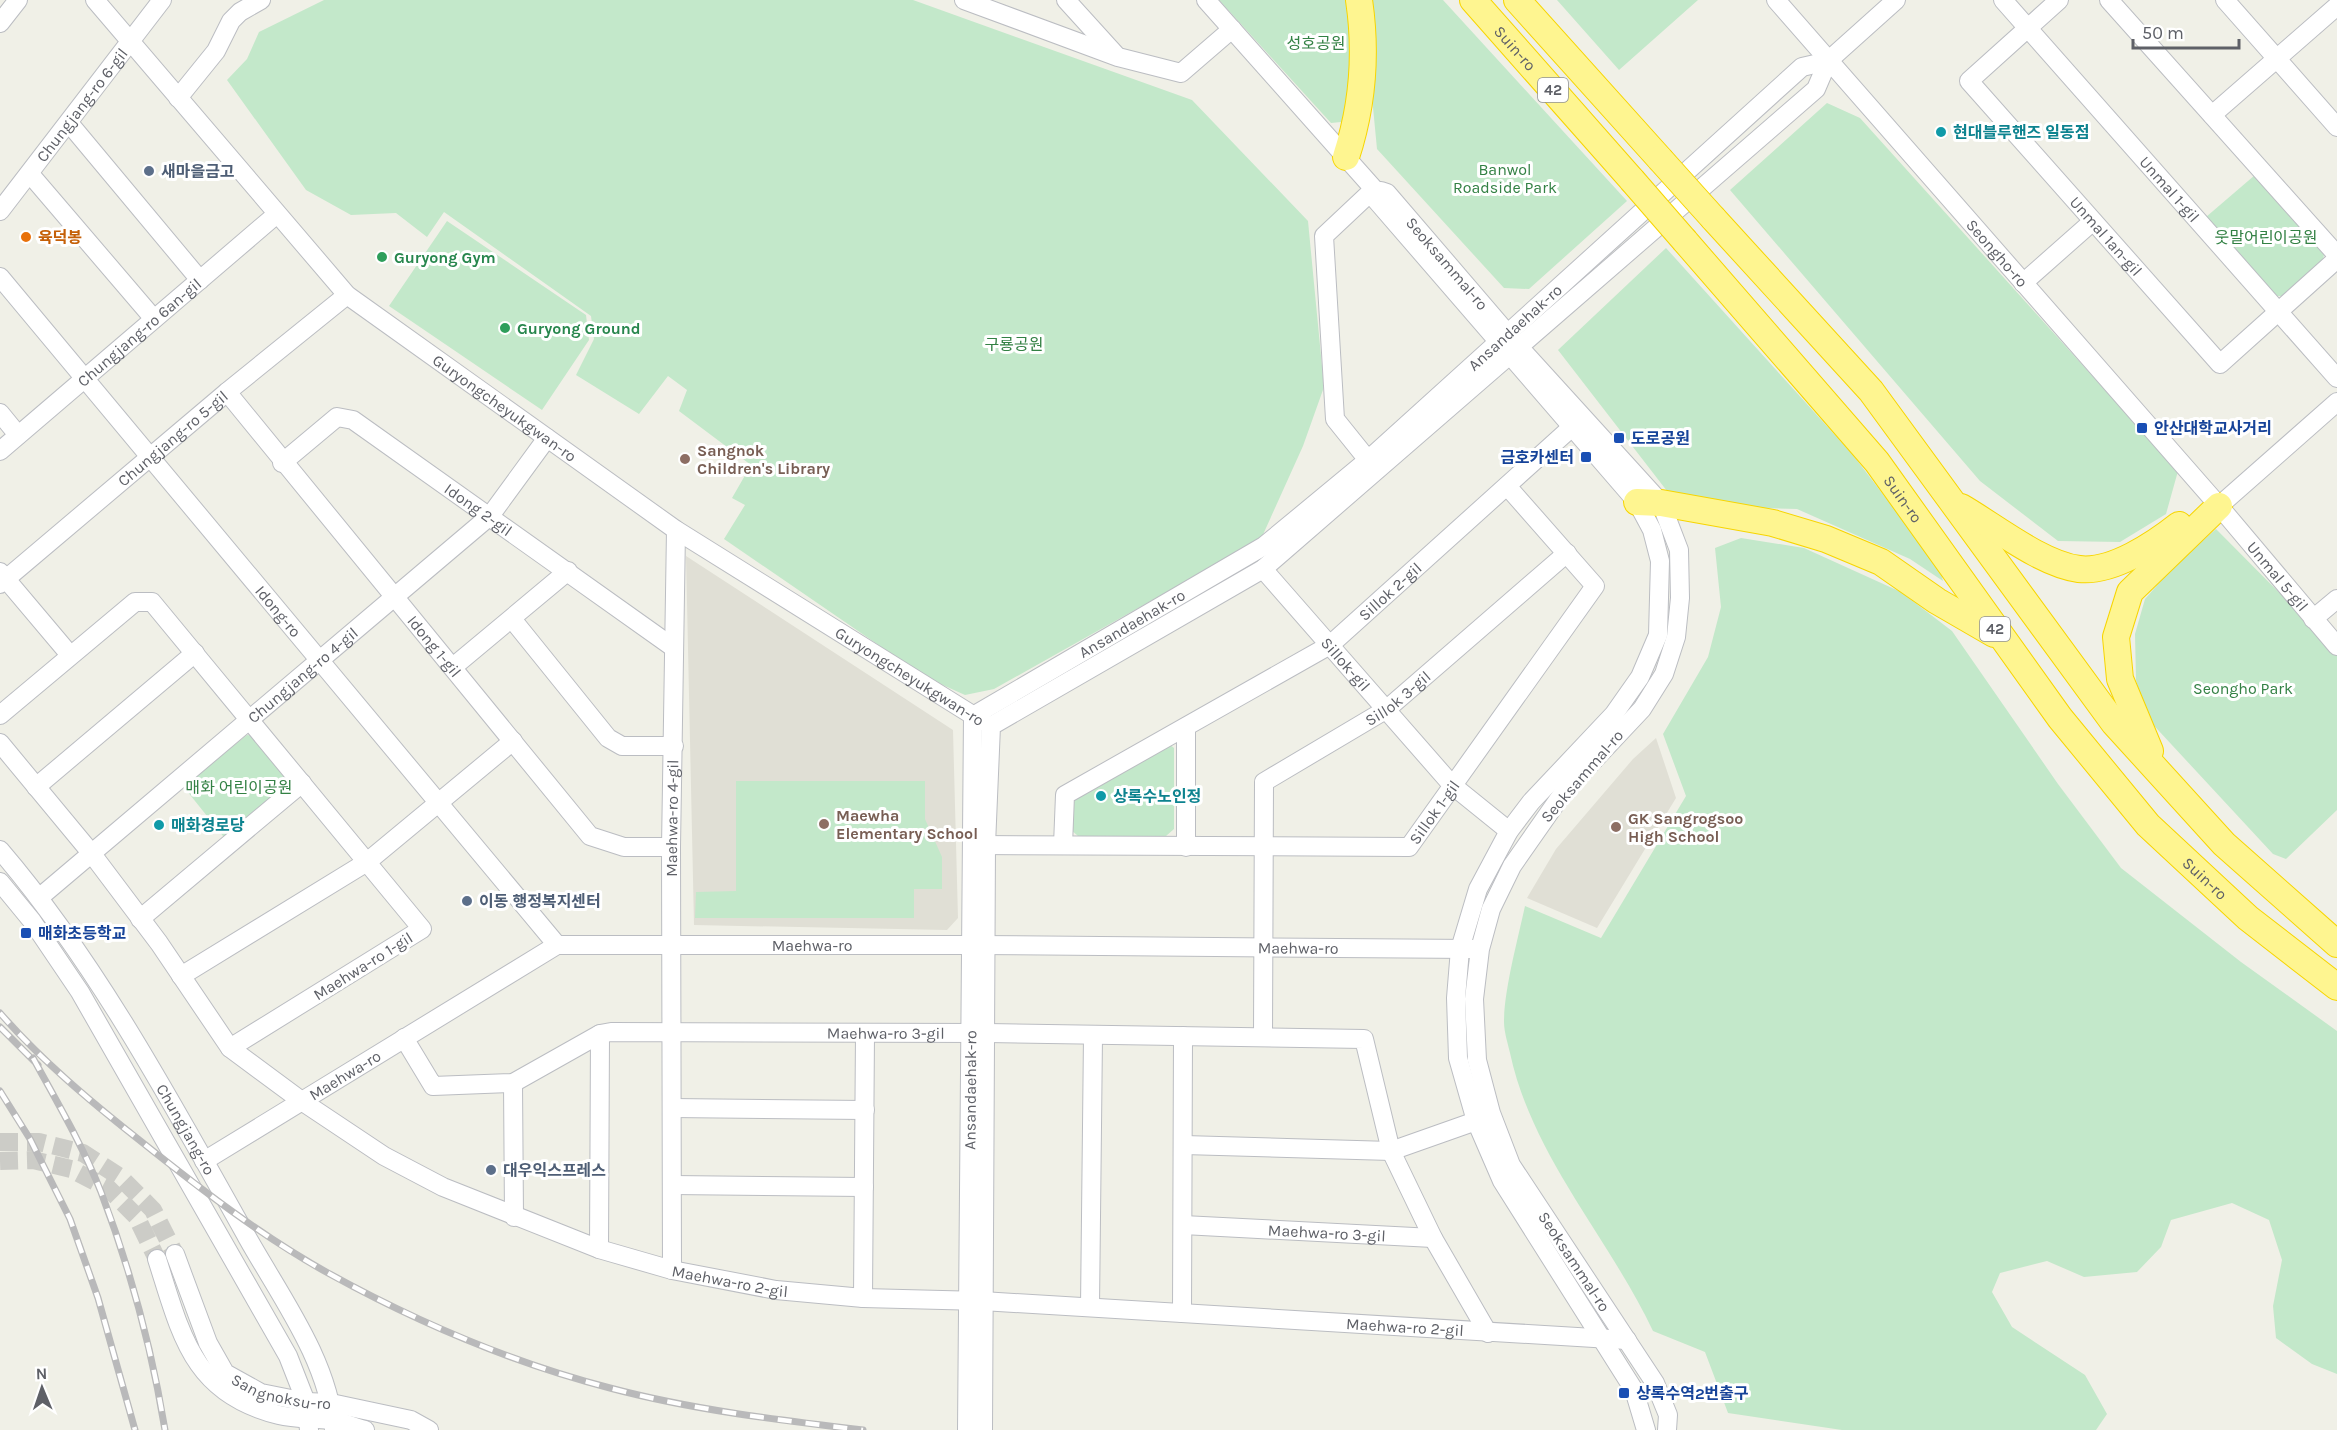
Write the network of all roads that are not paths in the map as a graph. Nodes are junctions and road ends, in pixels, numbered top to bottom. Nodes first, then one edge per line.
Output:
1 (18, 0) edge
2 (95, 0) edge
3 (162, 0) edge
4 (261, 0) edge
5 (964, 0) edge
6 (1066, 0) edge
7 (1206, 0) edge
8 (1359, 0) edge
9 (1473, 0) edge
10 (1517, 0) edge
11 (1776, 0) edge
12 (1896, 0) edge
13 (2003, 0) edge
14 (2059, 0) edge
15 (2109, 0) edge
16 (2225, 0) edge
17 (2337, 6) edge
18 (0, 23) edge
19 (2028, 28) junction
20 (1232, 29) junction
21 (130, 41) junction
22 (1118, 57) junction
23 (2277, 59) junction
24 (1828, 61) junction
25 (178, 98) junction
26 (2212, 115) junction
27 (69, 123) junction
28 (2337, 127) edge
29 (1346, 157) junction
30 (30, 174) junction
31 (1374, 189) junction
32 (0, 211) edge
33 (277, 214) junction
34 (2092, 222) junction
35 (2337, 255) edge
36 (2337, 259) edge
37 (0, 277) edge
38 (200, 280) junction
39 (2023, 283) junction
40 (347, 295) junction
41 (2280, 312) junction
42 (154, 319) junction
43 (1503, 338) junction
44 (1515, 352) junction
45 (86, 378) junction
46 (2337, 378) edge
47 (227, 392) junction
48 (2337, 402) edge
49 (0, 414) edge
50 (1572, 427) junction
51 (18, 435) junction
52 (547, 438) junction
53 (0, 451) edge
54 (150, 457) junction
55 (1368, 460) junction
56 (282, 463) junction
57 (1507, 486) junction
58 (1949, 499) junction
59 (1649, 502) junction
60 (2219, 506) junction
61 (490, 516) junction
62 (676, 530) junction
63 (1567, 553) junction
64 (1263, 569) junction
65 (568, 571) junction
66 (2, 579) edge
67 (394, 597) junction
68 (2337, 599) edge
69 (512, 619) junction
70 (2313, 619) junction
71 (2002, 639) junction
72 (1330, 645) junction
73 (2337, 646) edge
74 (674, 648) junction
75 (195, 653) junction
76 (70, 655) junction
77 (319, 659) junction
78 (453, 667) junction
79 (1387, 709) junction
80 (0, 715) edge
81 (973, 716) junction
82 (250, 717) junction
83 (991, 726) junction
84 (1186, 726) junction
85 (513, 741) junction
86 (0, 743) edge
87 (674, 746) junction
88 (2158, 771) junction
89 (302, 783) junction
90 (1452, 785) junction
91 (36, 787) junction
92 (438, 802) junction
93 (1509, 831) junction
94 (978, 845) junction
95 (1063, 845) junction
96 (1186, 847) junction
97 (671, 848) junction
98 (1263, 848) junction
99 (0, 850) edge
100 (92, 854) junction
101 (367, 862) junction
102 (0, 882) edge
103 (40, 897) junction
104 (140, 919) junction
105 (2337, 944) edge
106 (557, 945) junction
107 (671, 945) junction
108 (979, 945) junction
109 (1263, 948) junction
110 (1460, 949) junction
111 (1480, 949) junction
112 (181, 976) junction
113 (2337, 987) edge
114 (673, 1032) junction
115 (978, 1033) junction
116 (600, 1034) junction
117 (865, 1034) junction
118 (1093, 1036) junction
119 (1183, 1036) junction
120 (1263, 1036) junction
121 (404, 1038) junction
122 (230, 1048) junction
123 (513, 1083) junction
124 (303, 1102) junction
125 (672, 1108) junction
126 (865, 1110) junction
127 (1476, 1121) junction
128 (1184, 1145) junction
129 (1391, 1151) junction
130 (204, 1161) junction
131 (672, 1185) junction
132 (864, 1187) junction
133 (514, 1217) junction
134 (1183, 1225) junction
135 (1433, 1238) junction
136 (599, 1249) junction
137 (175, 1254) tunnel mouth
138 (157, 1259) tunnel mouth
139 (672, 1270) junction
140 (863, 1298) junction
141 (974, 1301) junction
142 (1090, 1307) junction
143 (1182, 1313) junction
144 (1488, 1333) junction
145 (1603, 1339) junction
146 (1627, 1340) junction
147 (308, 1417) edge
148 (332, 1418) edge
149 (365, 1430) edge
150 (429, 1430) edge
151 (967, 1430) edge
152 (983, 1430) edge
153 (1646, 1430) edge
154 (1667, 1430) edge

1 - 18 street
2 - 21 street, Guryongcheyukgwan-ro
3 - 21 street, Chungjang-ro 6-gil
4 - 25 street
5 - 22 street
6 - 22 street
7 - 20 street, Seoksammal-ro
8 - 29 highway
9 - 71 highway, Suin-ro / 42, bridge
10 - 58 highway, Suin-ro / 42, bridge
11 - 24 street, Seongho-ro
12 - 24 street, Ansandaehak-ro
13 - 19 street, Unmal 1-gil
14 - 19 street, Unmal 1an-gil
15 - 26 street
16 - 23 street
17 - 23 street
19 - 34 street, Unmal 1an-gil
19 - 41 street, Unmal 1-gil
20 - 22 street
20 - 29 street, Seoksammal-ro
21 - 25 street, Guryongcheyukgwan-ro
21 - 27 street, Chungjang-ro 6-gil
23 - 26 street
23 - 28 street
24 - 39 street, Seongho-ro
24 - 43 street, Ansandaehak-ro
24 - 44 street, Ansandaehak-ro
25 - 33 street, Guryongcheyukgwan-ro
26 - 35 street
27 - 30 street, Chungjang-ro 6-gil
27 - 38 street
29 - 31 street, Seoksammal-ro
30 - 32 street, Chungjang-ro 6-gil
30 - 42 street
31 - 43 street, Seoksammal-ro
31 - 55 street
33 - 38 street, Chungjang-ro 6an-gil
33 - 40 street, Guryongcheyukgwan-ro
34 - 39 street
34 - 41 street, Unmal 1an-gil
36 - 41 street, Unmal 1an-gil
37 - 45 street, Idong-ro
38 - 42 street, Chungjang-ro 6an-gil
39 - 60 street, Seongho-ro
40 - 47 street, Chungjang-ro 5-gil
40 - 52 street, Guryongcheyukgwan-ro
41 - 46 street, Unmal 1-gil
42 - 45 street, Chungjang-ro 6an-gil
43 - 44 street, Seoksammal-ro
43 - 55 street, Ansandaehak-ro
44 - 50 street, Seoksammal-ro
44 - 59 street, Seoksammal-ro
44 - 64 street, Ansandaehak-ro
45 - 51 street, Chungjang-ro 6an-gil
45 - 54 street, Idong-ro
47 - 54 street, Chungjang-ro 5-gil
47 - 56 street, Idong 1-gil
48 - 60 street
49 - 51 street
50 - 57 street, Sillok 2-gil
50 - 59 street, Seoksammal-ro
51 - 53 street, Chungjang-ro 6an-gil
52 - 61 street, Chungjang-ro 4-gil
52 - 62 street, Guryongcheyukgwan-ro
54 - 66 street, Chungjang-ro 5-gil
54 - 77 street, Idong-ro
55 - 81 street, Ansandaehak-ro
56 - 61 street, Idong 2-gil
56 - 67 street, Idong 1-gil
57 - 63 street, Sillok 1-gil
57 - 72 street, Sillok 2-gil
58 - 60 highway
58 - 88 highway, Suin-ro / 42
59 - 71 highway
59 - 93 street, Seoksammal-ro
59 - 111 street, Seoksammal-ro
60 - 70 street, Unmal 5-gil
60 - 88 highway
61 - 65 street, Idong 2-gil
61 - 67 street, Chungjang-ro 4-gil
62 - 74 street, Maehwa-ro 4-gil
62 - 81 street, Guryongcheyukgwan-ro
63 - 79 street, Sillok 3-gil
63 - 90 street, Sillok 1-gil
64 - 72 street, Sillok-gil
64 - 83 street, Ansandaehak-ro
65 - 69 street
65 - 74 street, Idong 2-gil
66 - 76 street
67 - 77 street, Chungjang-ro 4-gil
67 - 78 street, Idong 1-gil
68 - 70 street
69 - 78 street
69 - 87 street
70 - 73 street, Unmal 5-gil
71 - 113 highway, Suin-ro / 42
72 - 79 street, Sillok-gil
72 - 84 street, Sillok 2-gil
74 - 87 street, Maehwa-ro 4-gil
75 - 76 street, Maehwa-ro 1-gil
75 - 82 street, Maehwa-ro 1-gil
75 - 91 street
76 - 80 street, Maehwa-ro 1-gil
77 - 82 street, Chungjang-ro 4-gil
77 - 92 street, Idong-ro
78 - 85 street, Idong 1-gil
79 - 90 street, Sillok-gil
79 - 98 street, Sillok 3-gil
81 - 83 street, Guryongcheyukgwan-ro
81 - 94 street, Ansandaehak-ro
82 - 89 street, Maehwa-ro 1-gil
82 - 100 street, Chungjang-ro 4-gil
83 - 94 street, Ansandaehak-ro
84 - 95 street, Sillok 2-gil
84 - 96 street
85 - 92 street
85 - 97 street, Idong 1-gil
86 - 91 street
87 - 97 street, Maehwa-ro 4-gil
88 - 105 highway, Suin-ro / 42
89 - 101 street, Maehwa-ro 1-gil
89 - 104 street
90 - 93 street, Sillok-gil
90 - 98 street, Sillok 1-gil
91 - 100 street
92 - 101 street
92 - 106 street, Idong-ro
93 - 110 street, Seoksammal-ro
94 - 95 street, Sillok 1-gil
94 - 108 street, Ansandaehak-ro
95 - 96 street, Sillok 1-gil
96 - 98 street, Sillok 1-gil
97 - 107 street, Maehwa-ro 4-gil
98 - 109 street
99 - 103 street, Chungjang-ro
100 - 103 street, Chungjang-ro 4-gil
100 - 104 street
101 - 112 street
101 - 122 street, Maehwa-ro 1-gil
102 - 147 street, Chungjang-ro
103 - 130 street, Chungjang-ro
104 - 112 street
106 - 107 street, Maehwa-ro
106 - 121 street, Maehwa-ro
107 - 108 street, Maehwa-ro
107 - 114 street, Maehwa-ro 4-gil
108 - 109 street, Maehwa-ro
108 - 115 street, Ansandaehak-ro
109 - 110 street, Maehwa-ro
109 - 120 street
110 - 111 street, Maehwa-ro
110 - 127 street, Seoksammal-ro
111 - 146 street, Seoksammal-ro
112 - 122 street
114 - 116 street, Maehwa-ro 3-gil
114 - 117 street, Maehwa-ro 3-gil
114 - 125 street, Maehwa-ro 4-gil
115 - 117 street, Maehwa-ro 3-gil
115 - 118 street, Maehwa-ro 3-gil
115 - 141 street, Ansandaehak-ro
116 - 123 street, Maehwa-ro 3-gil
116 - 136 street
117 - 126 street
118 - 119 street, Maehwa-ro 3-gil
118 - 142 street
119 - 120 street, Maehwa-ro 3-gil
119 - 128 street
120 - 129 street, Maehwa-ro 3-gil
121 - 123 street, Maehwa-ro 3-gil
121 - 124 street, Maehwa-ro
122 - 124 street
123 - 133 street
124 - 130 street, Maehwa-ro
124 - 133 street, Maehwa-ro 2-gil
125 - 126 street
125 - 131 street, Maehwa-ro 4-gil
126 - 132 street
127 - 129 street
127 - 145 street, Seoksammal-ro
128 - 129 street
128 - 134 street
129 - 135 street, Maehwa-ro 3-gil
130 - 148 street, Chungjang-ro
131 - 132 street
131 - 139 street, Maehwa-ro 4-gil
132 - 140 street
133 - 136 street, Maehwa-ro 2-gil
134 - 135 street, Maehwa-ro 3-gil
134 - 143 street
135 - 144 street, Maehwa-ro 3-gil
136 - 139 street, Maehwa-ro 2-gil
137 - 147 street, Sangnoksu-ro
138 - 147 street, Sangnoksu-ro
139 - 140 street, Maehwa-ro 2-gil
140 - 141 street, Maehwa-ro 2-gil
141 - 142 street, Maehwa-ro 2-gil
141 - 151 street, Ansandaehak-ro
141 - 152 street, Ansandaehak-ro
142 - 143 street, Maehwa-ro 2-gil
143 - 144 street, Maehwa-ro 2-gil
144 - 145 street, Maehwa-ro 2-gil
145 - 146 street, Maehwa-ro 2-gil
145 - 153 street, Seoksammal-ro
146 - 154 street, Seoksammal-ro
147 - 148 street, Sangnoksu-ro
148 - 149 street, Sangnoksu-ro
148 - 150 street, Sangnoksu-ro

